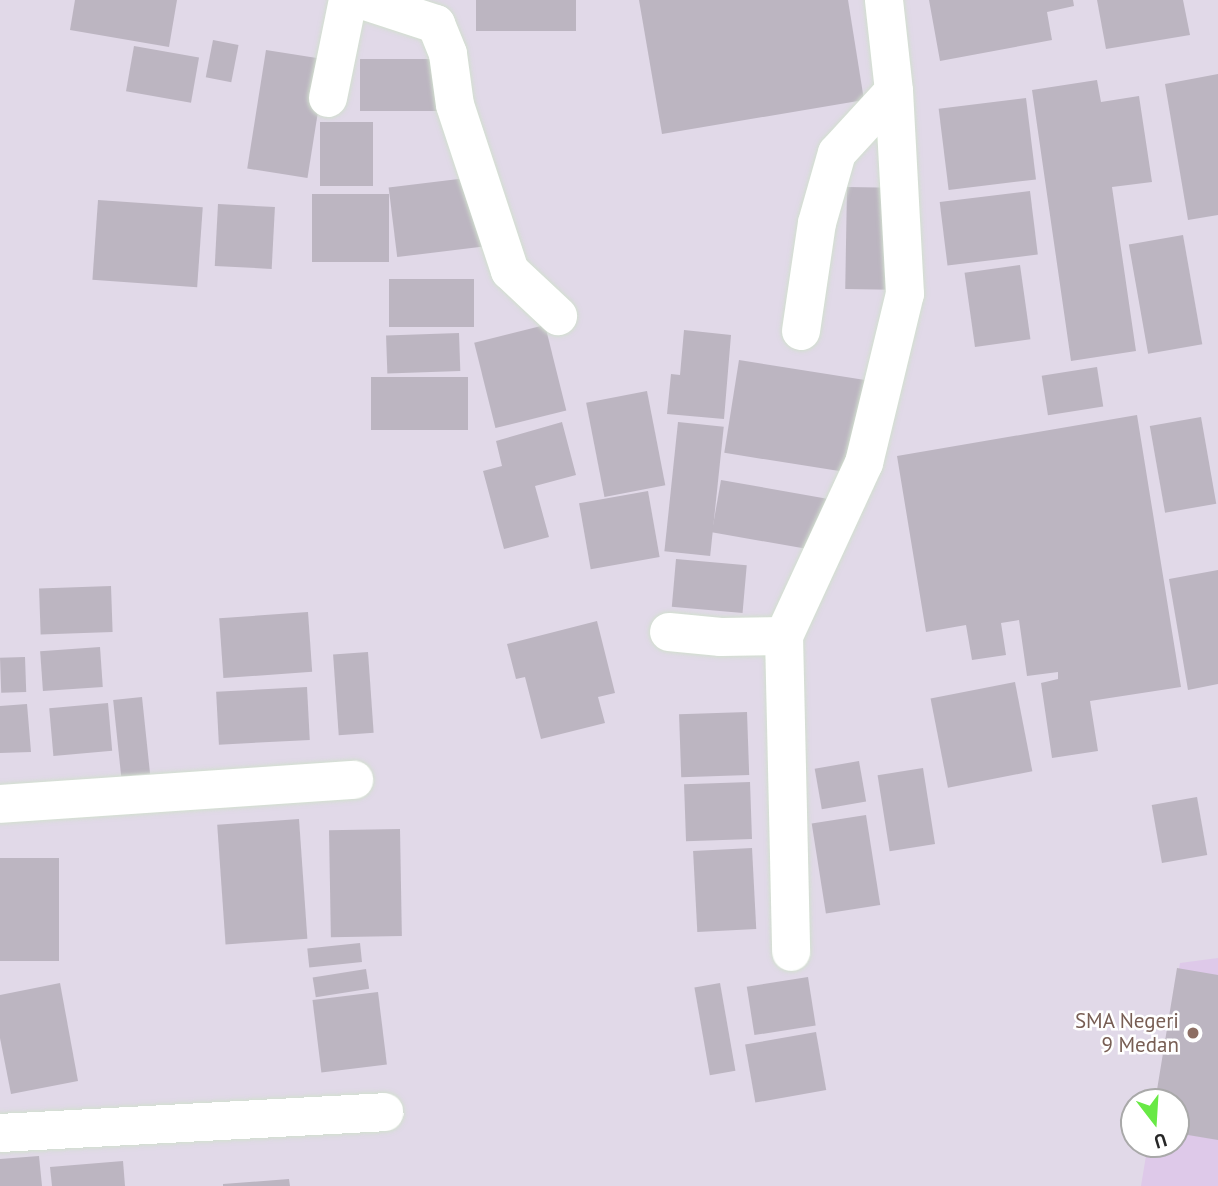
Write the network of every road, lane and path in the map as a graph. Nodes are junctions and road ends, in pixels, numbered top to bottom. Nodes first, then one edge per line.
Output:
1 (348, 0) edge
2 (362, 0) edge
3 (884, 0) edge
4 (894, 91) junction
5 (328, 99) dead end
6 (558, 316) dead end
7 (802, 331) dead end
8 (669, 632) dead end
9 (784, 636) junction
10 (354, 780) dead end
11 (0, 804) edge
12 (791, 952) dead end
13 (384, 1112) dead end
14 (0, 1133) edge

1 - 5 street
2 - 6 street
3 - 4 street
4 - 7 street
4 - 9 street
8 - 9 street
9 - 12 street
10 - 11 street
13 - 14 street

